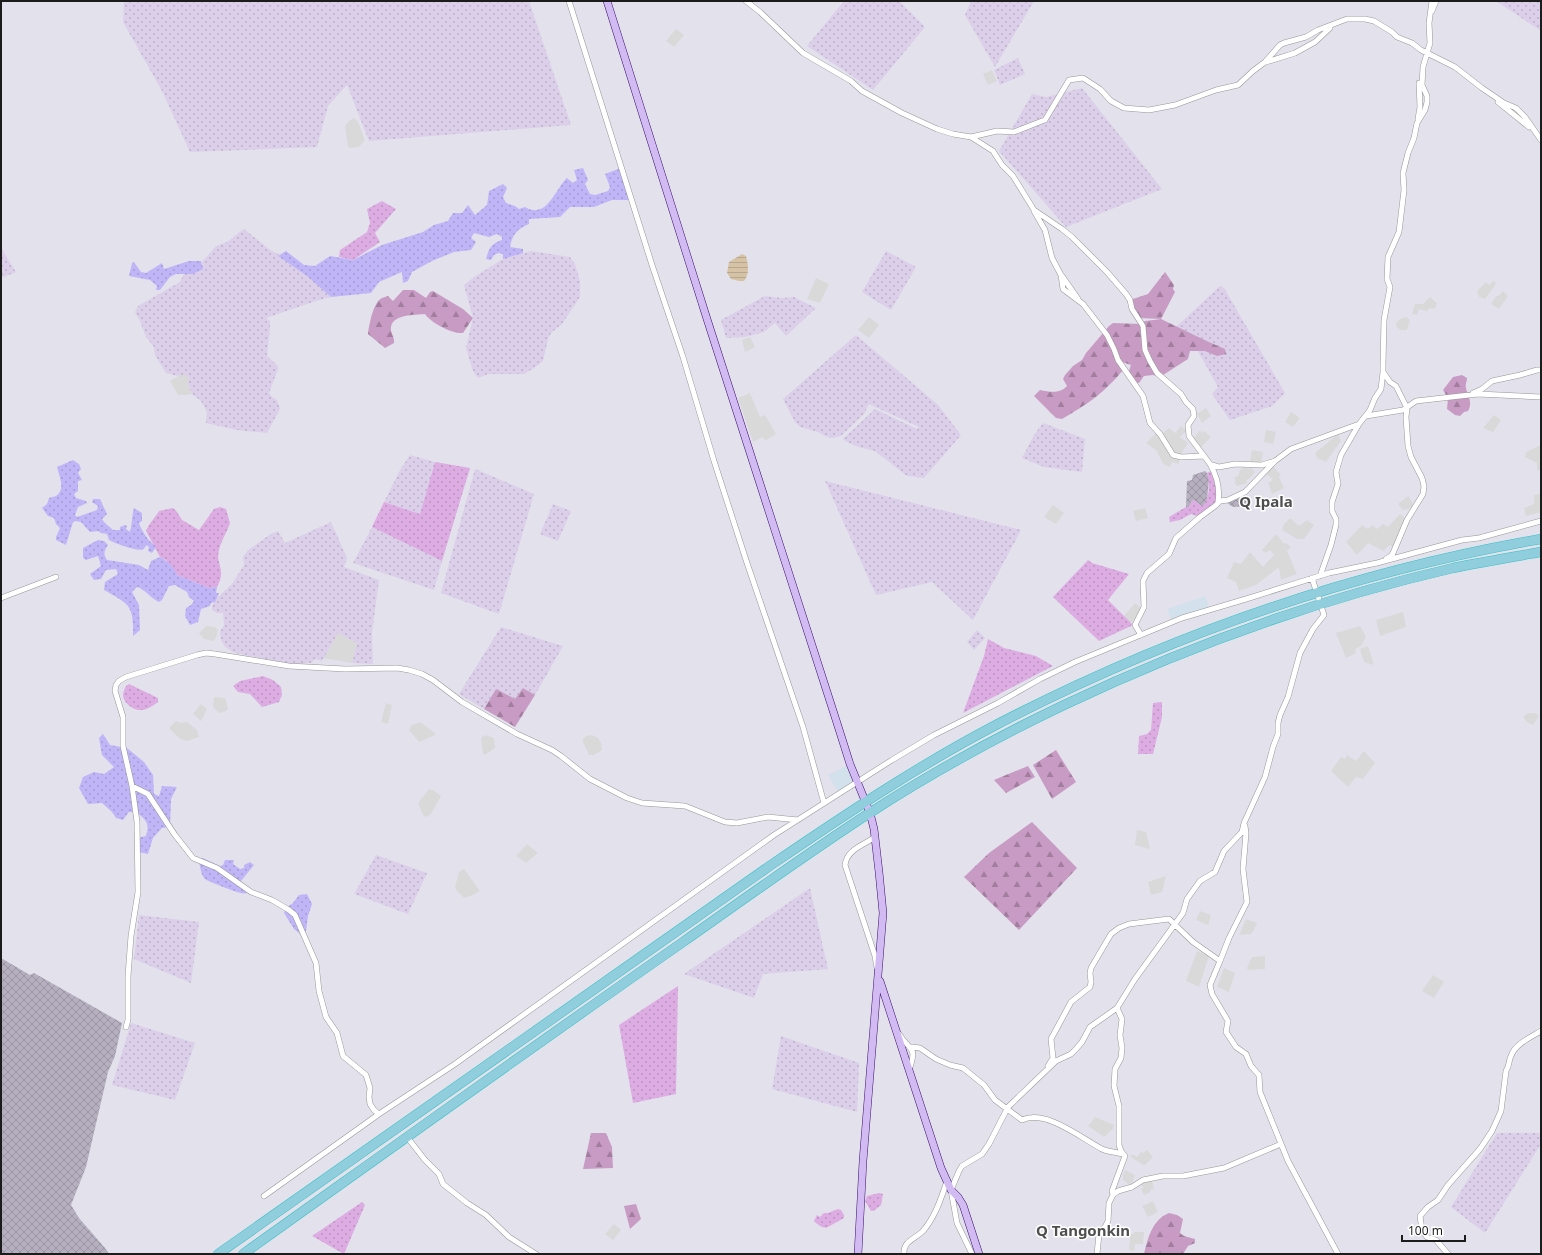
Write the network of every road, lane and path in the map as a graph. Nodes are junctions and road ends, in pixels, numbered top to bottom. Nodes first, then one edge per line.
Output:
1 (568, 1) edge
2 (607, 1) edge
3 (746, 1) edge
4 (1432, 1) edge
5 (1436, 1) edge
6 (1430, 16) junction
7 (1334, 24) junction
8 (1427, 52) junction
9 (1265, 62) junction
10 (1423, 73) junction
11 (1417, 123) junction
12 (971, 137) junction
13 (1541, 140) edge
14 (1034, 210) junction
15 (1541, 370) edge
16 (1383, 372) junction
17 (1469, 395) junction
18 (1541, 398) edge
19 (1407, 408) junction
20 (1366, 416) junction
21 (1359, 424) junction
22 (1204, 456) junction
23 (1275, 461) junction
24 (1210, 464) junction
25 (1218, 502) junction
26 (1541, 521) edge
27 (1541, 539) edge
28 (1541, 552) edge
29 (1384, 560) junction
30 (1320, 576) junction
31 (56, 577) dead end
32 (1312, 578) junction
33 (1317, 593) junction
34 (1, 598) edge
35 (1321, 604) junction
36 (1141, 635) junction
37 (857, 782) junction
38 (132, 786) junction
39 (865, 802) junction
40 (824, 803) junction
41 (870, 813) junction
42 (798, 820) junction
43 (1244, 823) junction
44 (875, 838) junction
45 (1174, 924) junction
46 (1220, 961) junction
47 (878, 977) junction
48 (1117, 1008) junction
49 (894, 1024) junction
50 (126, 1028) dead end
51 (1541, 1031) edge
52 (912, 1047) junction
53 (909, 1070) junction
54 (1045, 1070) junction
55 (1007, 1110) junction
56 (379, 1114) junction
57 (407, 1137) junction
58 (1281, 1144) junction
59 (1123, 1154) junction
60 (947, 1181) junction
61 (951, 1190) junction
62 (1113, 1195) junction
63 (264, 1196) dead end
64 (218, 1254) edge
65 (243, 1254) edge
66 (536, 1254) edge
67 (858, 1254) edge
68 (904, 1254) edge
69 (972, 1254) edge
70 (978, 1254) edge
71 (1097, 1254) edge
72 (1338, 1254) edge
73 (1448, 1254) edge

1 - 40 street
2 - 37 street
3 - 12 street
4 - 6 street
5 - 6 street
6 - 8 street
7 - 8 street
7 - 9 street
7 - 9 street
8 - 10 street
8 - 13 street
9 - 12 street
10 - 11 street
10 - 11 street
11 - 16 street
12 - 14 street
14 - 22 street
14 - 22 street
15 - 17 street
16 - 19 street
16 - 20 street
17 - 18 street
17 - 19 street
19 - 20 street
19 - 29 street
20 - 21 street
21 - 23 street
21 - 30 street
22 - 24 street
23 - 24 street
23 - 25 street
24 - 25 street
25 - 36 street
26 - 29 street
27 - 33 highway
28 - 35 highway
29 - 30 street
30 - 32 street
31 - 34 street
32 - 33 street
32 - 36 street
33 - 35 street
33 - 39 highway
35 - 41 highway
35 - 43 street
36 - 37 street
37 - 39 street
37 - 40 street
38 - 42 street
38 - 50 street
38 - 56 street
39 - 41 street
39 - 64 highway
40 - 42 street
41 - 44 street
41 - 57 highway
42 - 56 street
43 - 45 street
43 - 46 street
44 - 47 street
44 - 47 street
45 - 46 street
45 - 48 street
45 - 54 street
46 - 58 street
47 - 49 street
47 - 67 street
48 - 54 street
48 - 59 street
49 - 52 street
49 - 53 street
51 - 73 street
52 - 53 street
52 - 55 street
53 - 60 street
54 - 55 street
55 - 59 street
55 - 61 street
56 - 63 street
57 - 65 highway
57 - 66 street
58 - 62 street
58 - 72 street
59 - 62 street
60 - 61 street
60 - 68 street
61 - 69 street
61 - 70 street
62 - 71 street

